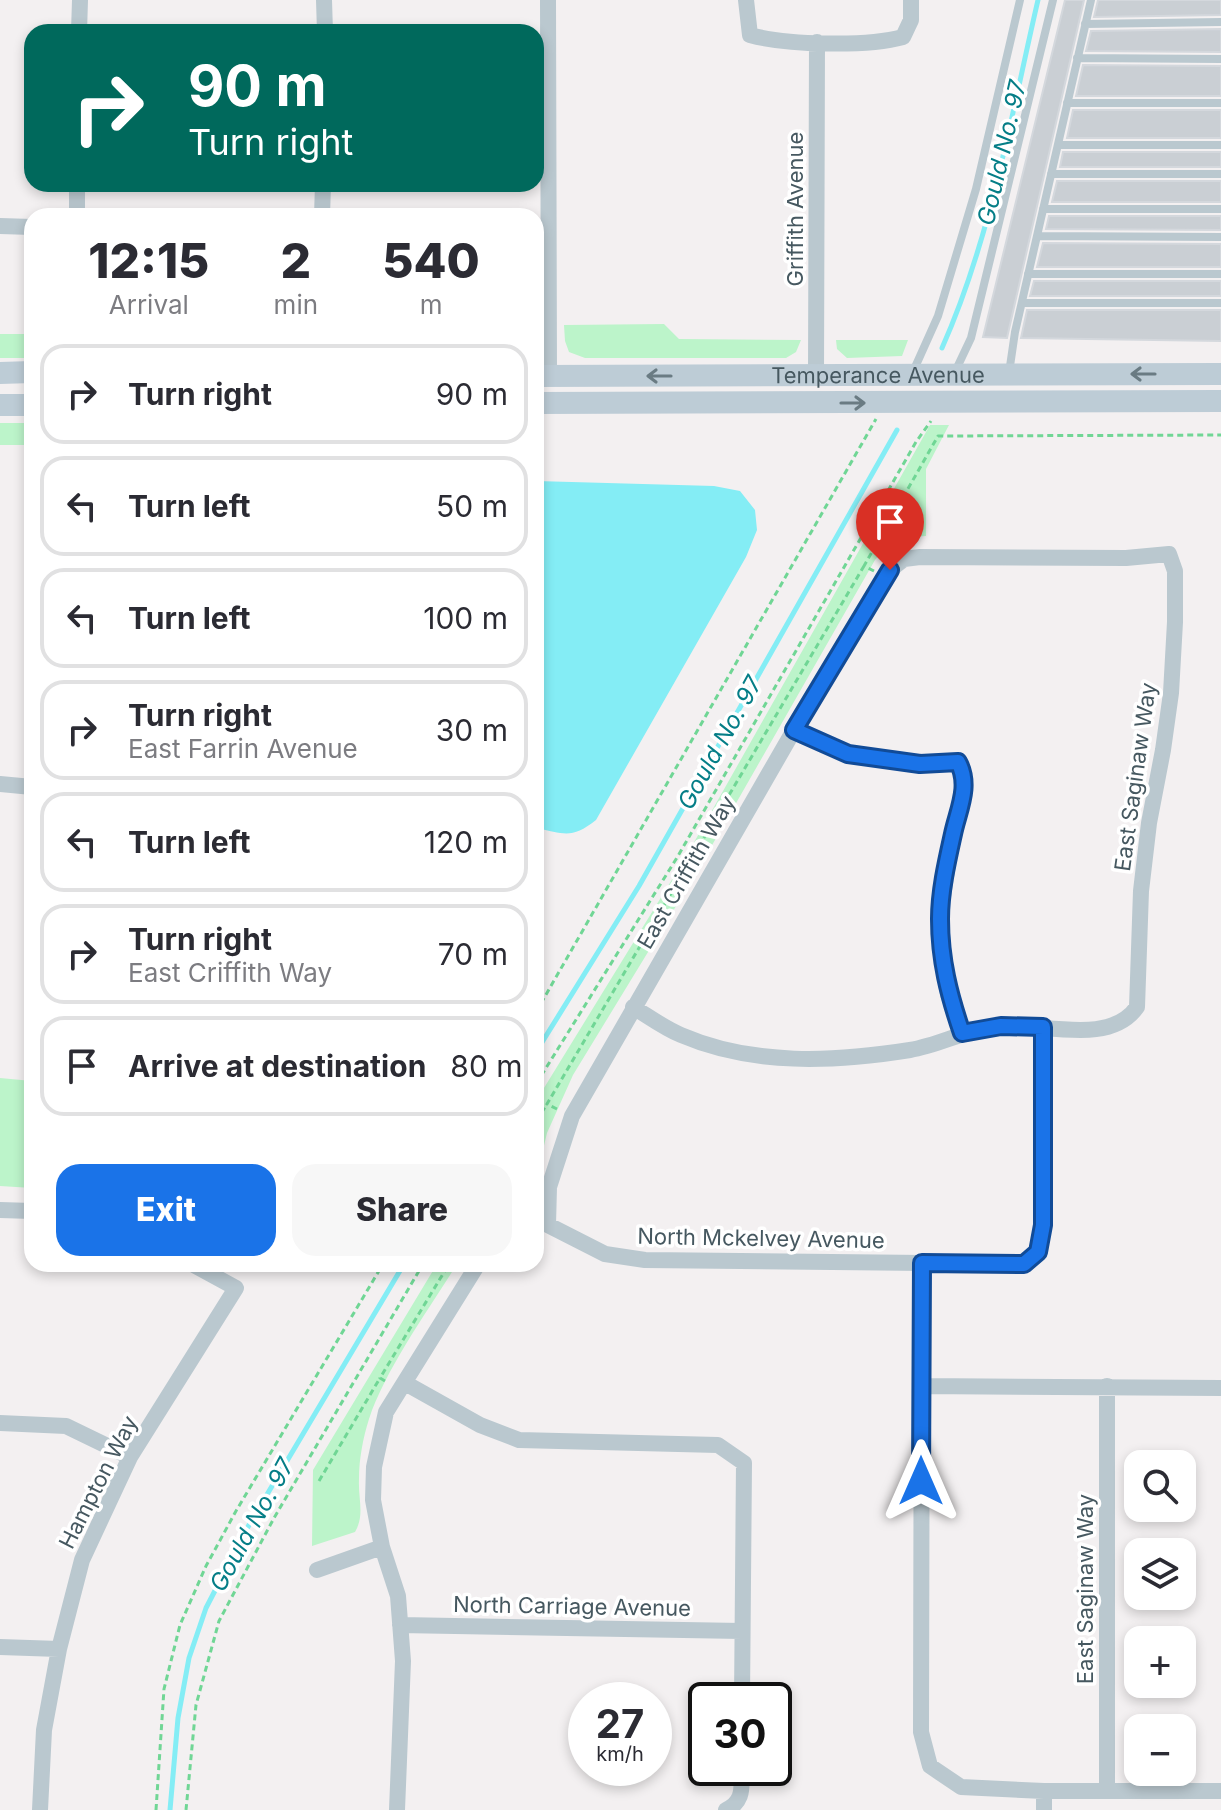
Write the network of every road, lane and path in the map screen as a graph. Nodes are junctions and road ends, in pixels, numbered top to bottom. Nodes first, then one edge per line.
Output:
1 (80, 0) edge
2 (324, 0) edge
3 (548, 0) edge
4 (746, 0) edge
5 (911, 0) edge
6 (1020, 0) edge
7 (1053, 0) edge
8 (1091, 0) edge
9 (1221, 22) edge
10 (79, 24) edge
11 (325, 24) edge
12 (1085, 24) junction
13 (817, 42) junction
14 (1077, 58) junction
15 (1221, 59) edge
16 (1067, 103) junction
17 (1221, 103) edge
18 (1058, 145) junction
19 (1221, 145) edge
20 (544, 157) edge
21 (1051, 174) junction
22 (1221, 174) edge
23 (1043, 209) junction
24 (1221, 209) edge
25 (0, 226) edge
26 (24, 227) edge
27 (1037, 236) junction
28 (1221, 237) edge
29 (1028, 274) junction
30 (1221, 274) edge
31 (1022, 303) junction
32 (1221, 303) edge
33 (24, 372) edge
34 (0, 373) edge
35 (912, 374) junction
36 (954, 374) junction
37 (1009, 374) junction
38 (1221, 374) edge
39 (544, 376) edge
40 (816, 376) junction
41 (1221, 401) edge
42 (939, 402) junction
43 (544, 403) edge
44 (656, 403) junction
45 (886, 403) junction
46 (0, 405) edge
47 (24, 405) edge
48 (1221, 435) edge
49 (1169, 554) joint
50 (864, 566) junction
51 (885, 576) junction
52 (794, 730) junction
53 (0, 784) edge
54 (24, 786) edge
55 (544, 998) edge
56 (633, 1007) junction
57 (1043, 1027) junction
58 (962, 1033) junction
59 (544, 1071) edge
60 (547, 1104) junction
61 (544, 1109) edge
62 (572, 1116) junction
63 (0, 1210) edge
64 (24, 1211) edge
65 (544, 1215) edge
66 (544, 1227) edge
67 (922, 1263) junction
68 (207, 1272) edge
69 (378, 1272) edge
70 (418, 1272) edge
71 (444, 1272) edge
72 (473, 1272) edge
73 (380, 1378) junction
74 (403, 1386) junction
75 (921, 1386) junction
76 (1107, 1386) junction
77 (1221, 1388) edge
78 (0, 1423) edge
79 (130, 1457) junction
80 (319, 1481) dead end
81 (382, 1547) junction
82 (317, 1570) dead end
83 (400, 1625) junction
84 (742, 1631) junction
85 (0, 1647) edge
86 (59, 1649) junction
87 (742, 1682) edge
88 (741, 1786) edge
89 (1044, 1791) junction
90 (1107, 1791) junction
91 (1221, 1791) edge
92 (40, 1810) edge
93 (156, 1810) edge
94 (186, 1810) edge
95 (397, 1810) edge
96 (726, 1810) edge
97 (1044, 1810) edge

1 - 10 street
2 - 11 street
3 - 20 street
4 - 13 street
5 - 13 street
6 - 35 lane
7 - 36 lane
8 - 12 lane
9 - 12 lane
12 - 14 lane
13 - 40 street, Griffith Avenue
14 - 15 lane
14 - 16 lane
16 - 17 lane
16 - 18 lane
18 - 19 lane
18 - 21 lane
21 - 22 lane
21 - 23 lane
23 - 24 lane
23 - 27 lane
25 - 26 street
27 - 28 lane
27 - 29 lane
29 - 30 lane
29 - 31 lane
31 - 32 lane
31 - 37 lane
33 - 34 main road
35 - 36 main road, Temperance Avenue
35 - 40 main road, Temperance Avenue
36 - 37 main road, Temperance Avenue
38 -> 37 main road, Temperance Avenue
40 -> 39 main road, Temperance Avenue
40 - 44 main road
41 - 42 main road, Temperance Avenue
42 - 45 main road, Temperance Avenue
42 - 59 path
43 - 44 main road, Temperance Avenue
44 -> 45 main road, Temperance Avenue
45 - 55 path
46 - 47 main road
48 - 50 path
49 - 51 street, East Criffith Way
49 - 57 street, East Saginaw Way
50 - 51 path
50 - 60 path
51 - 52 street, East Criffith Way
52 - 56 street, East Criffith Way
52 - 58 street
53 - 54 street
56 - 58 street
56 - 62 street, East Criffith Way
57 - 58 street
57 - 67 street, North Mckelvey Avenue
60 - 61 path
60 - 62 path
62 - 65 street, East Criffith Way
63 - 64 street
66 - 67 street, North Mckelvey Avenue
67 - 75 street
68 - 79 street, Hampton Way
69 - 93 path
70 - 94 path
71 - 73 path
72 - 74 street
73 - 74 path
73 - 80 path
74 - 81 street
74 - 84 street
75 - 76 street
75 - 89 street
76 - 77 street
76 - 90 street, East Saginaw Way
78 - 79 street
79 - 86 street, Hampton Way
81 - 82 street
81 - 83 street
83 - 84 street, North Carriage Avenue
83 - 95 street
84 - 87 street
85 - 86 street
86 - 92 street, Hampton Way
88 - 96 street
89 - 90 street
89 - 97 street
90 - 91 street

